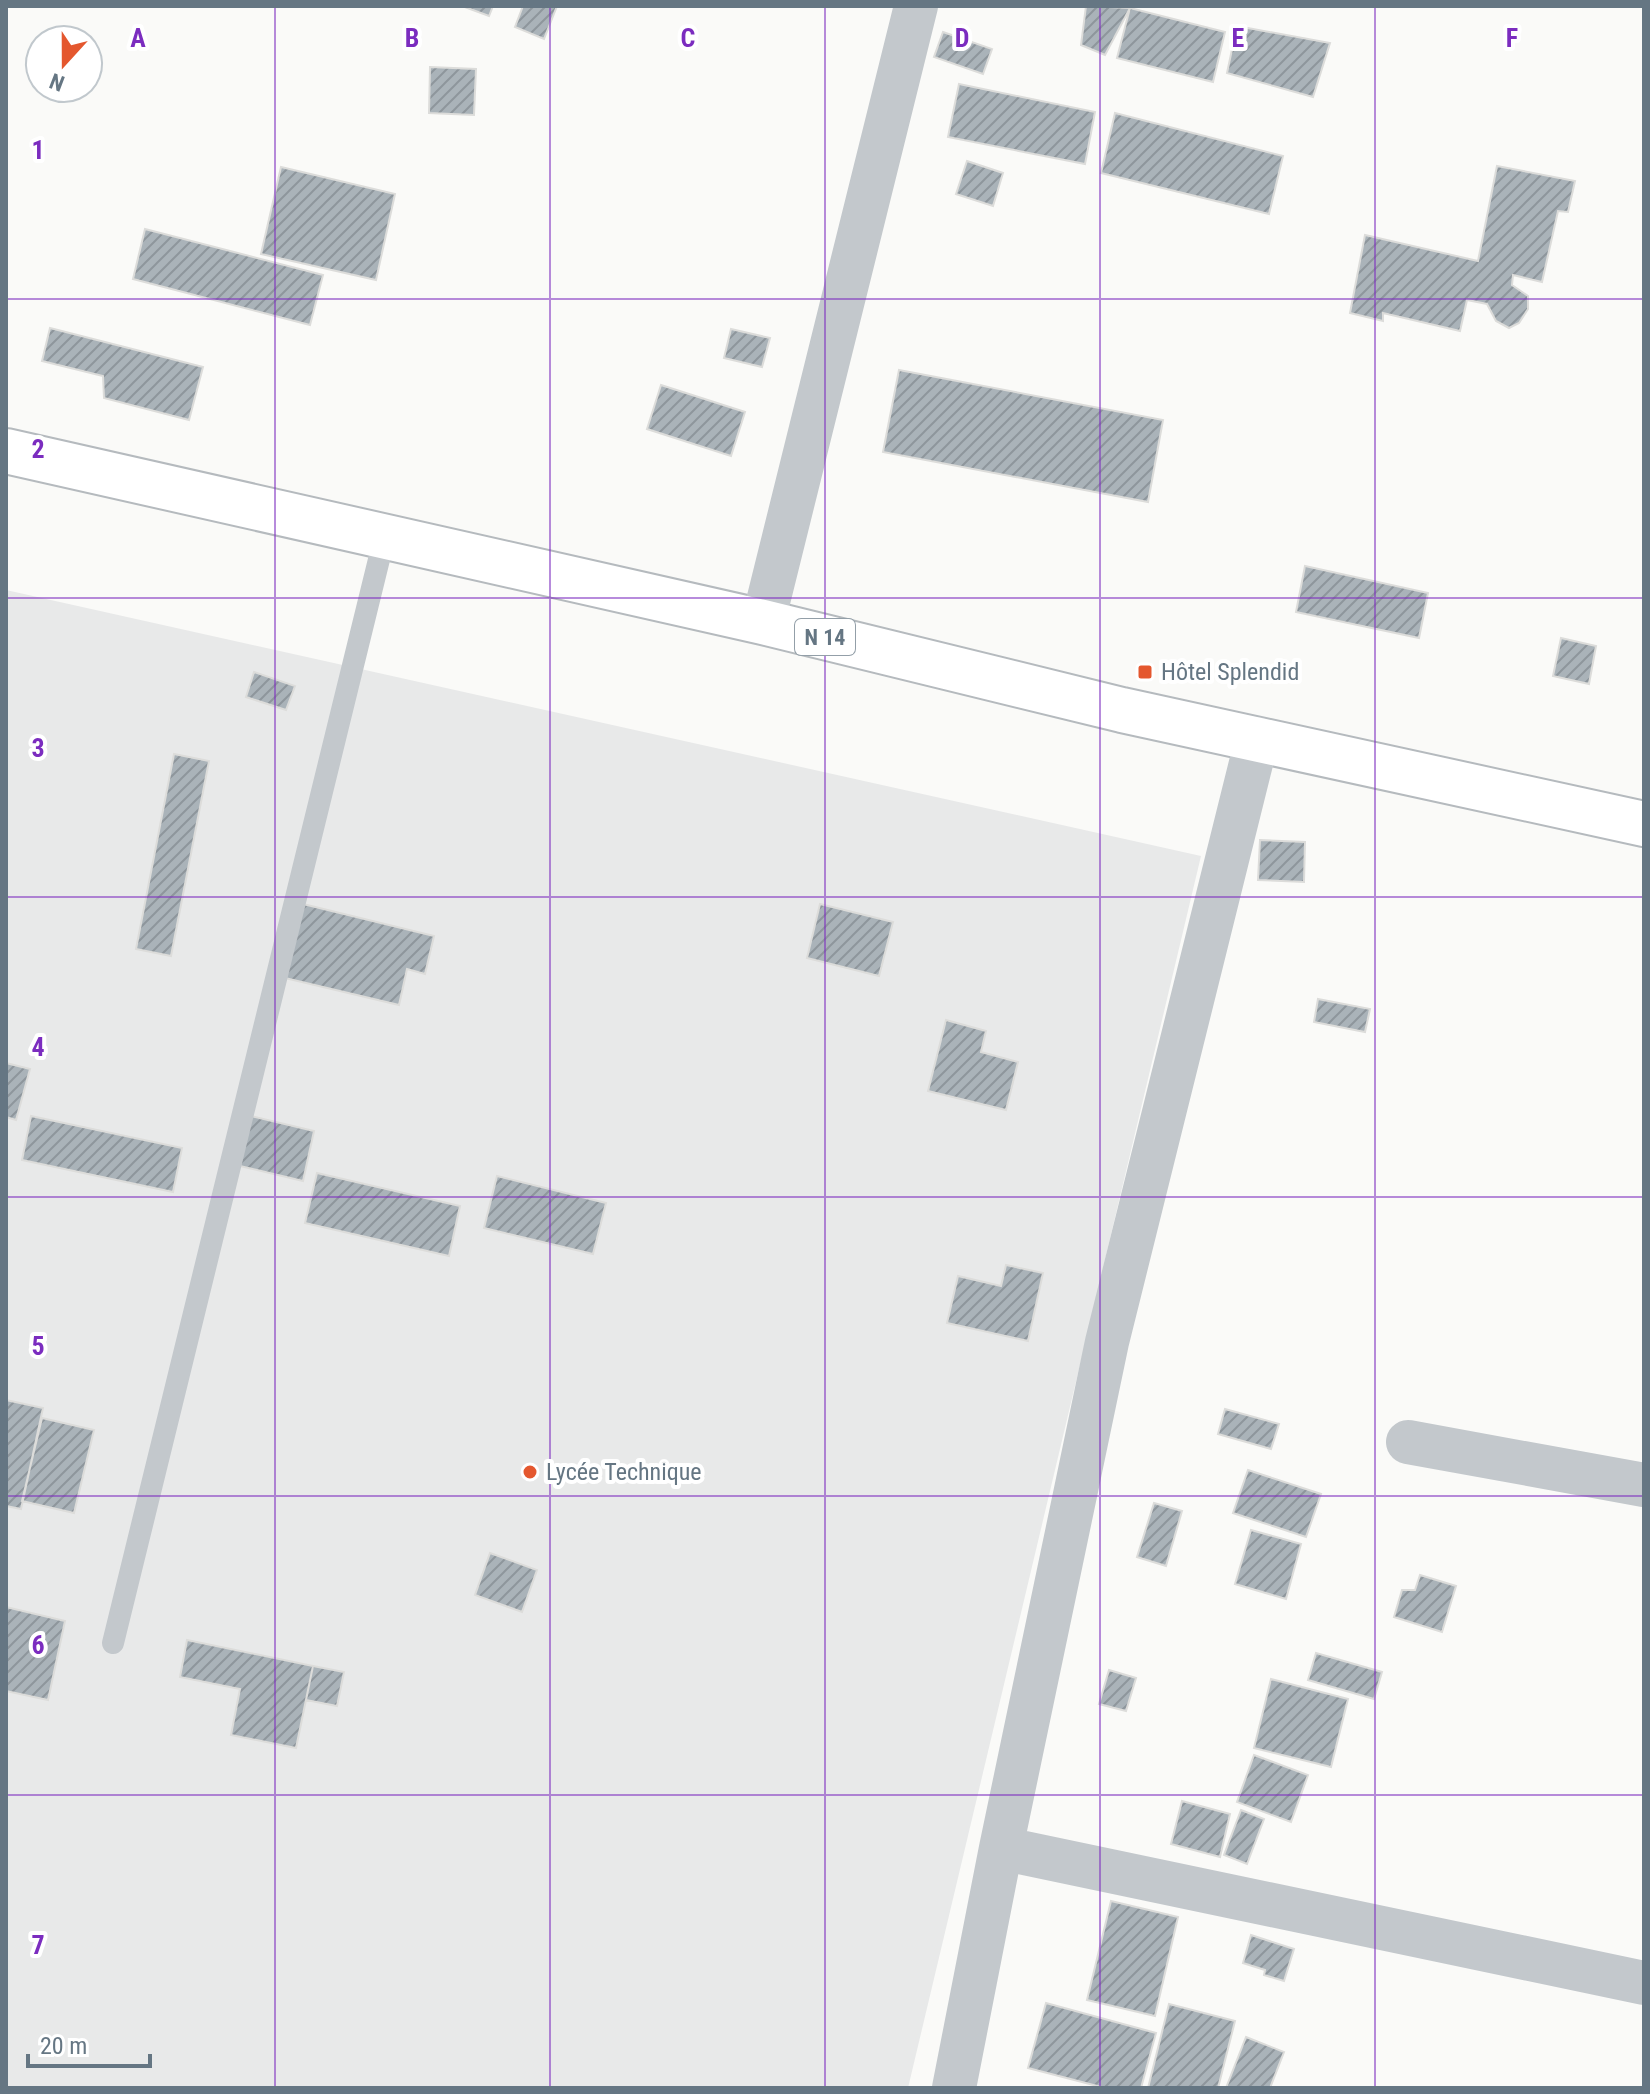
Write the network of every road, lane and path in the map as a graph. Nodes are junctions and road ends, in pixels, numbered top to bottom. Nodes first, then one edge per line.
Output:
1 (916, 6) edge
2 (6, 451) edge
3 (385, 535) junction
4 (763, 622) junction
5 (1257, 739) junction
6 (1644, 824) edge
7 (1408, 1442) dead end
8 (1644, 1485) edge
9 (113, 1643) dead end
10 (1001, 1848) junction
11 (1644, 1983) edge
12 (954, 2088) edge

1 - 4 street
2 - 3 main road, N 14
3 - 4 main road, N 14
3 - 9 lane
4 - 5 main road, N 14
5 - 6 main road, N 14
5 - 10 street
7 - 8 street
10 - 11 street
10 - 12 street

